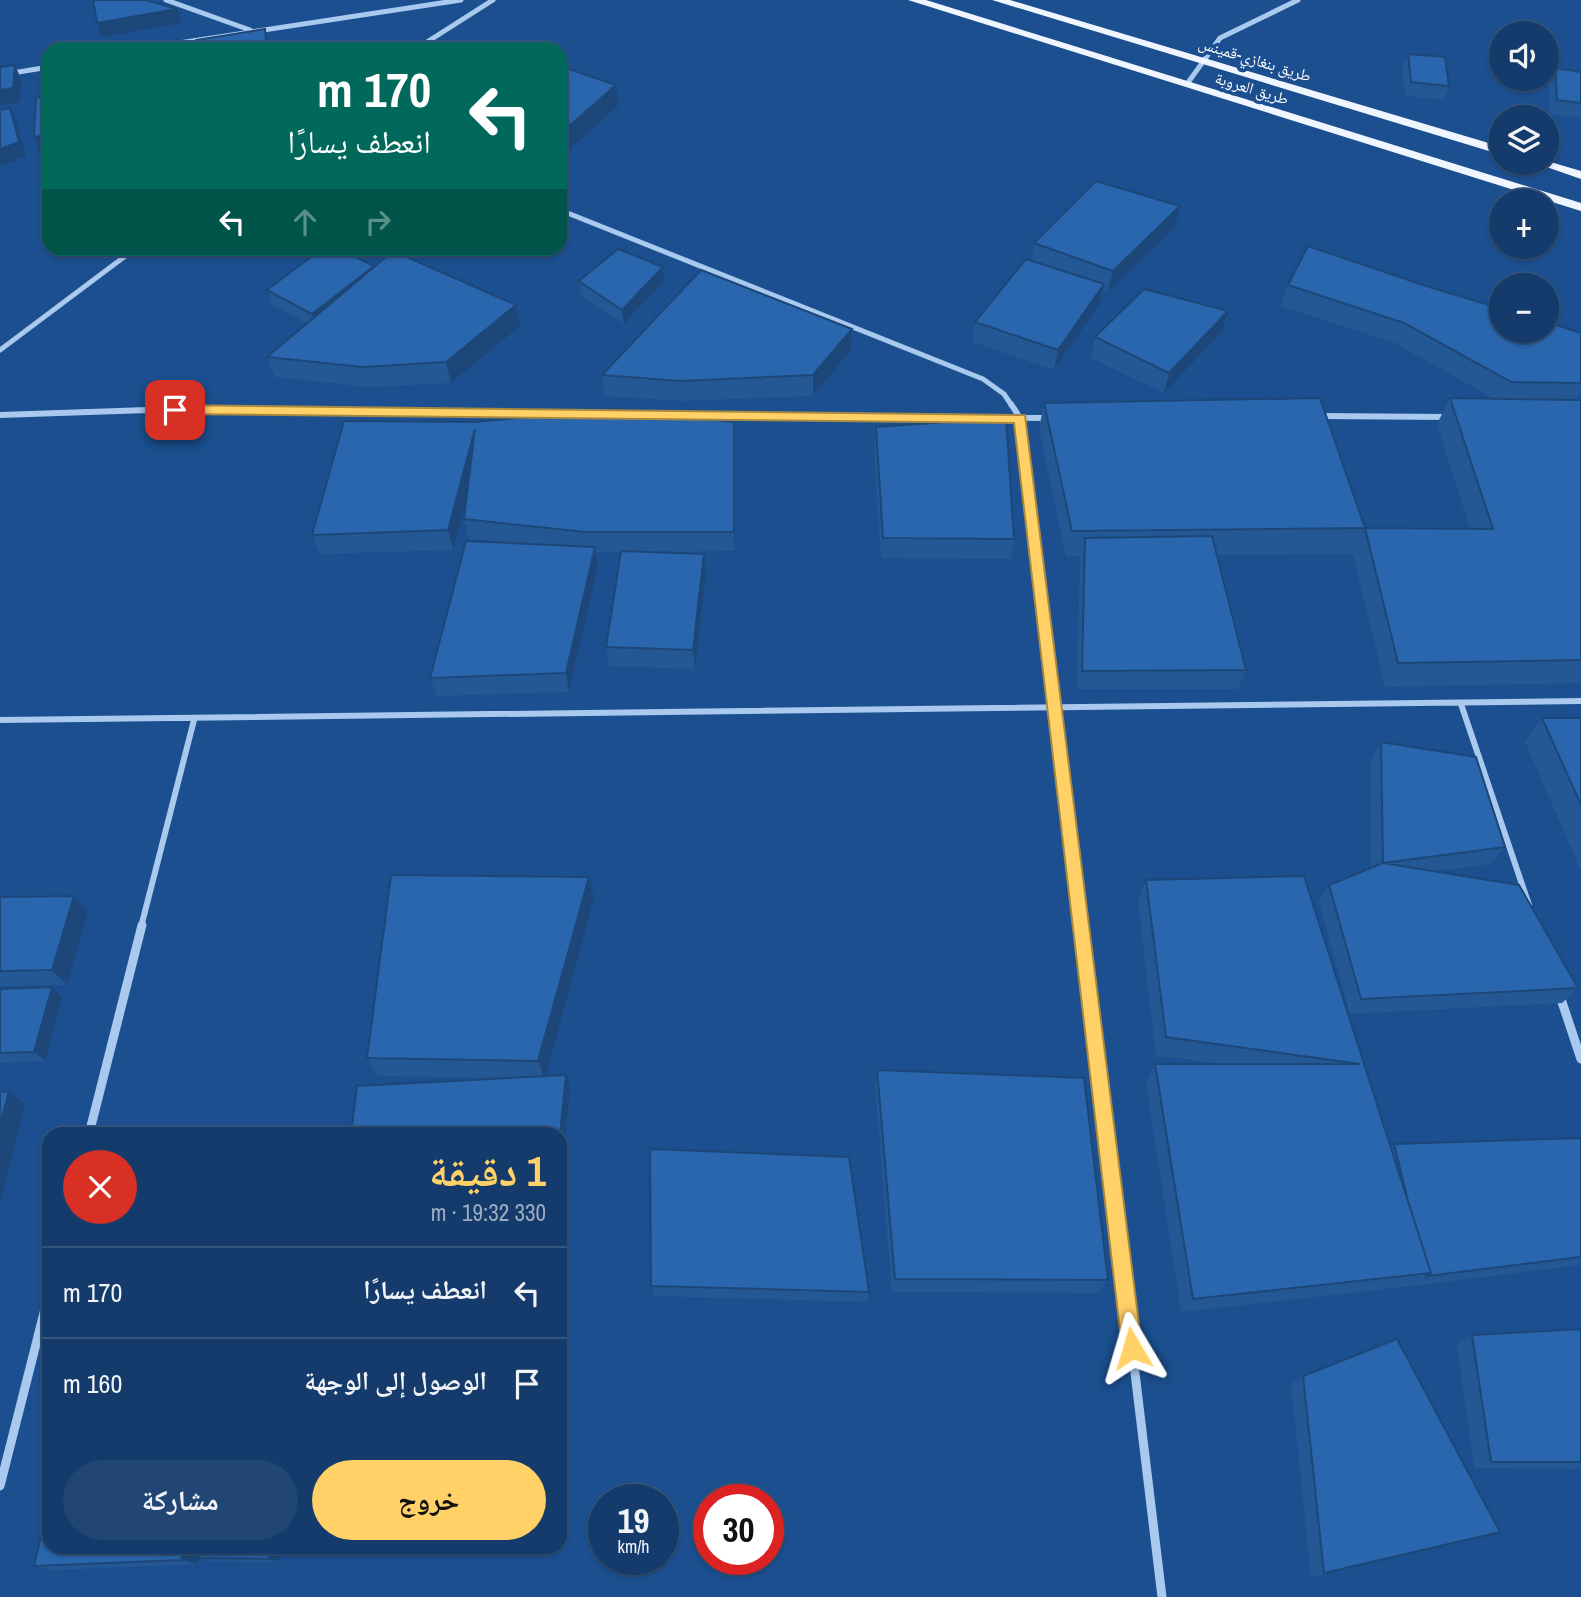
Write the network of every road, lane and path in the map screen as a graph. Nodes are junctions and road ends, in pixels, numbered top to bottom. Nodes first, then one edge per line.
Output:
1 (166, 0) edge
2 (461, 0) edge
3 (493, 0) edge
4 (914, 0) edge
5 (998, 0) edge
6 (1298, 0) edge
7 (250, 30) junction
8 (184, 42) edge
9 (426, 42) edge
10 (1202, 61) junction
11 (42, 68) edge
12 (0, 75) edge
13 (1187, 84) junction
14 (1489, 147) edge
15 (1559, 168) edge
16 (1581, 175) edge
17 (1581, 207) edge
18 (567, 213) edge
19 (125, 256) edge
20 (0, 350) edge
21 (577, 414) edge
22 (646, 414) edge
23 (0, 415) edge
24 (1305, 416) edge
25 (1060, 417) edge
26 (1457, 417) edge
27 (1020, 418) junction
28 (1581, 701) edge
29 (1461, 704) junction
30 (1055, 710) junction
31 (0, 720) edge
32 (194, 720) junction
33 (1531, 912) edge
34 (1558, 990) edge
35 (1581, 1059) edge
36 (91, 1127) edge
37 (42, 1321) edge
38 (0, 1486) edge
39 (1162, 1597) edge

1 - 7 street
2 - 7 street
3 - 9 street
4 - 13 main road, طريق العروبة
5 - 10 main road, طريق بنغازي-قمينس
6 - 10 street
7 - 8 street
10 - 13 street
10 - 14 main road, طريق بنغازي-قمينس
11 - 12 street
13 - 17 main road, طريق العروبة
15 - 16 main road
18 - 27 street
19 - 20 street
21 - 23 street
22 - 27 street
24 - 26 street
25 - 27 street
27 - 30 street
28 - 29 street
29 - 30 street
29 - 33 street
30 - 32 street
30 - 39 street
31 - 32 street
32 - 36 street
34 - 35 street
37 - 38 street

